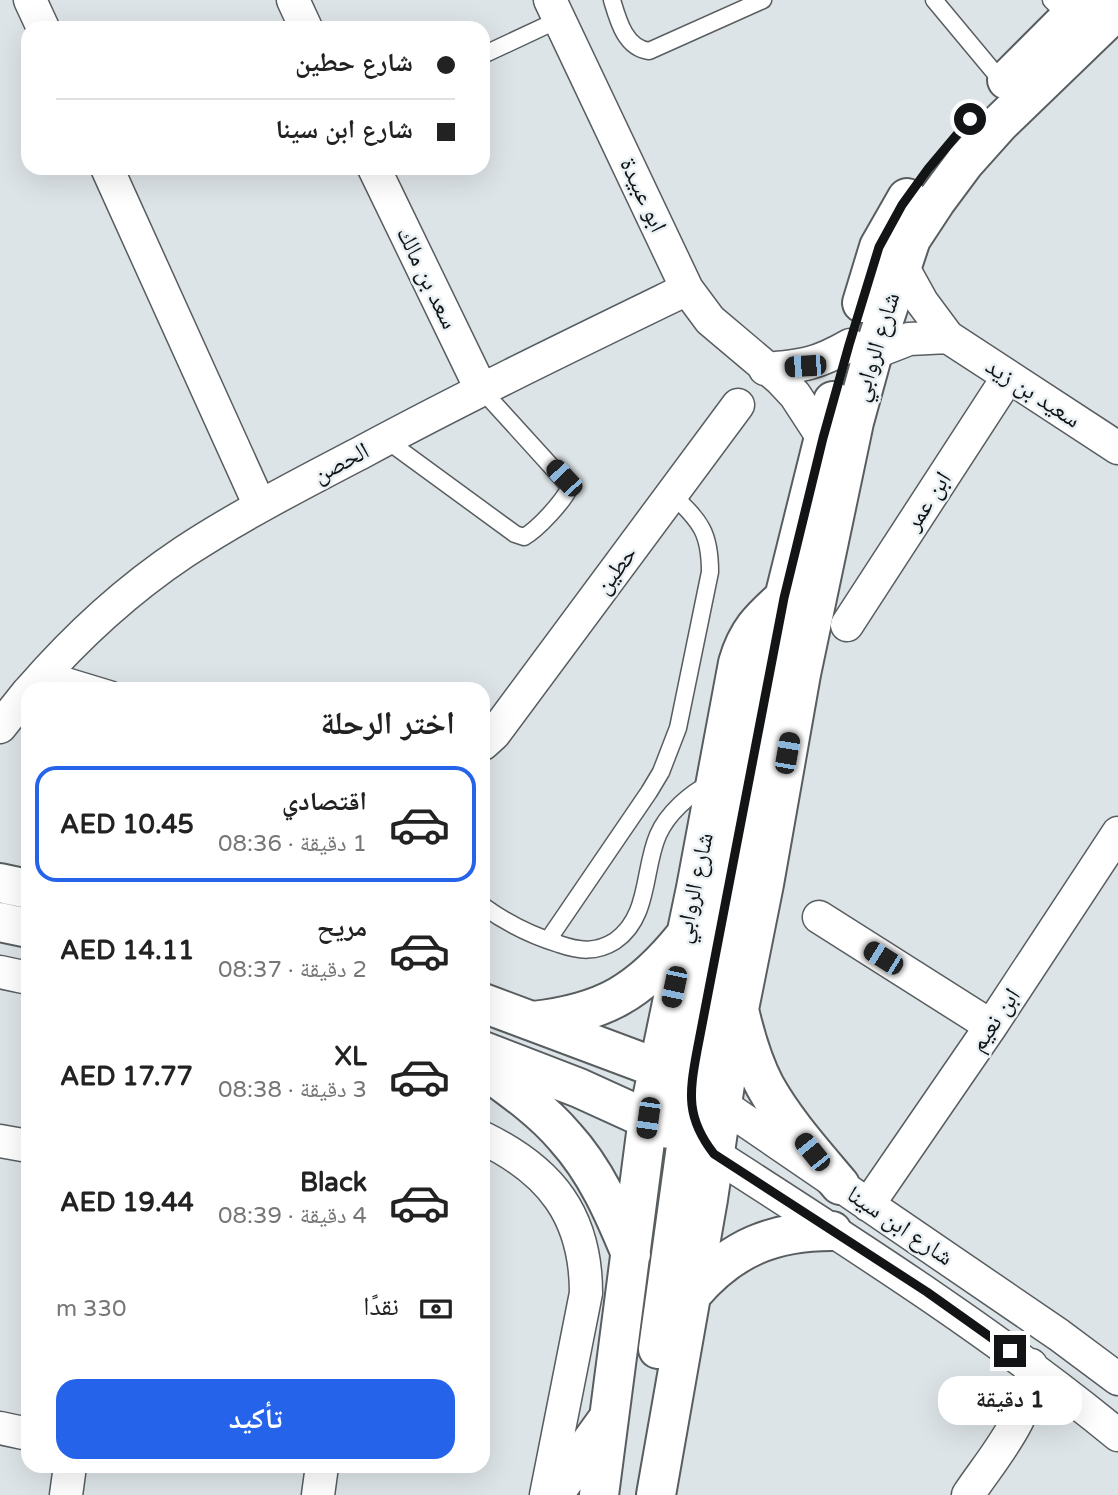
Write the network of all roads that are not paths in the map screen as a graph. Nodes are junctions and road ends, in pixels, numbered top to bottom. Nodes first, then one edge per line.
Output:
1 (30, 0) edge
2 (293, 0) edge
3 (612, 0) edge
4 (763, 0) edge
5 (934, 0) edge
6 (1069, 6) edge
7 (555, 9) edge
8 (1118, 9) edge
9 (40, 21) edge
10 (303, 21) edge
11 (490, 51) edge
12 (1004, 84) junction
13 (110, 175) edge
14 (377, 175) edge
15 (901, 264) junction
16 (687, 289) junction
17 (948, 337) junction
18 (861, 349) junction
19 (765, 369) junction
20 (1008, 377) junction
21 (481, 389) junction
22 (738, 405) dead end
23 (823, 438) junction
24 (386, 439) junction
25 (1118, 448) edge
26 (672, 494) junction
27 (260, 506) junction
28 (784, 598) junction
29 (847, 625) dead end
30 (37, 682) edge
31 (21, 701) edge
32 (0, 727) edge
33 (490, 736) edge
34 (716, 781) junction
35 (1118, 833) edge
36 (0, 883) edge
37 (21, 888) edge
38 (490, 911) edge
39 (819, 917) dead end
40 (0, 922) edge
41 (21, 926) edge
42 (685, 936) junction
43 (548, 940) junction
44 (0, 972) edge
45 (21, 976) edge
46 (490, 1006) edge
47 (738, 1007) junction
48 (531, 1021) junction
49 (991, 1026) junction
50 (490, 1054) edge
51 (657, 1068) junction
52 (490, 1073) edge
53 (706, 1094) junction
54 (648, 1118) junction
55 (0, 1141) edge
56 (490, 1142) edge
57 (21, 1145) edge
58 (701, 1147) junction
59 (854, 1195) junction
60 (832, 1231) junction
61 (631, 1254) junction
62 (692, 1294) junction
63 (1031, 1365) junction
64 (1118, 1379) edge
65 (611, 1415) junction
66 (0, 1428) edge
67 (21, 1432) edge
68 (1118, 1436) edge
69 (69, 1473) edge
70 (321, 1473) edge
71 (657, 1485) edge
72 (66, 1495) edge
73 (318, 1495) edge
74 (546, 1495) edge
75 (553, 1495) edge
76 (599, 1495) edge
77 (968, 1495) edge

1 - 9 street
2 - 10 street
3 - 4 lane
5 - 12 lane
6 - 12 street
7 - 11 lane
7 - 16 street, ابو عبيدة
8 - 15 street, شارع الروابي
12 - 18 street
13 - 27 street
14 - 21 street, سعد بن مالك
15 - 17 street, سعيد بن زيد
15 - 18 street, شارع الروابي
16 - 19 street, ابو عبيدة
16 - 21 street, الحصن
17 - 18 street
17 - 20 street, سعيد بن زيد
18 - 19 street
18 - 23 street, شارع الروابي
18 - 47 street, شارع الروابي
19 - 23 street, ابو عبيدة
20 - 25 street, سعيد بن زيد
20 - 29 street, ابن عمر
21 - 24 street, الحصن
21 - 24 lane
22 - 26 street, حطين
23 - 28 street, شارع الروابي
24 - 27 street, الحصن
26 - 33 street, حطين
26 - 43 lane
27 - 30 street, الحصن
28 - 34 street, شارع الروابي
28 - 53 street
31 - 32 street, الحصن
34 - 42 street, شارع الروابي
34 - 43 lane
35 - 49 street, ابن نعيم
36 - 37 street
38 - 43 lane
39 - 49 street
40 - 41 street
42 - 48 street
42 - 51 street, شارع الروابي
44 - 45 street
46 - 48 street, شارع ابن سينا
47 - 53 street, شارع الروابي
47 - 59 street
48 - 51 street, شارع ابن سينا
49 - 59 street, ابن نعيم
50 - 54 street, شارع ابن سينا
51 - 53 street, شارع ابن سينا
51 - 54 street, شارع الروابي
51 - 58 street
52 - 61 street
53 - 58 street
53 - 59 street, شارع ابن سينا
54 - 58 street, شارع ابن سينا
54 - 61 street, شارع الروابي
55 - 57 street
56 - 74 street
58 - 60 street, شارع ابن سينا
58 - 62 street
58 - 71 street
59 - 64 street, شارع ابن سينا
60 - 62 street
60 - 63 street, شارع ابن سينا
61 - 65 street, شارع الروابي
62 - 71 street
63 - 68 street, شارع ابن سينا
63 - 77 street
65 - 75 street
65 - 76 street, شارع الروابي
66 - 67 street
69 - 72 street
70 - 73 street

